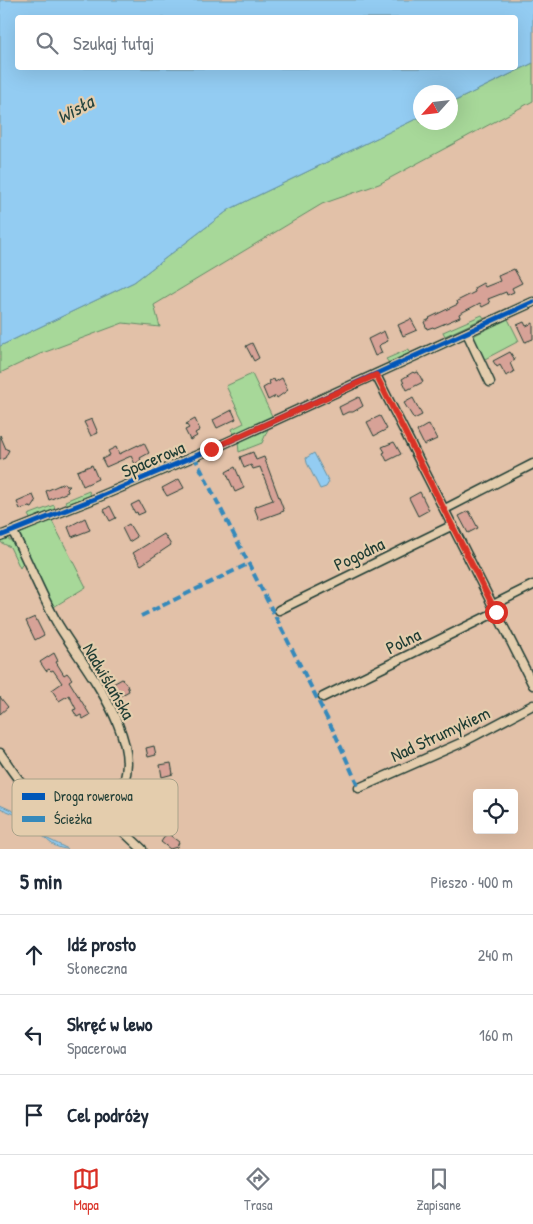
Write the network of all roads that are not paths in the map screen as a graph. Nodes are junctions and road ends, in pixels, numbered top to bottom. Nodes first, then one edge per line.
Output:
1 (533, 302) edge
2 (467, 333) junction
3 (376, 375) junction
4 (490, 382) dead end
5 (533, 464) edge
6 (445, 509) junction
7 (453, 525) junction
8 (13, 532) junction
9 (0, 536) edge
10 (533, 584) edge
11 (495, 608) junction
12 (279, 610) dead end
13 (533, 685) edge
14 (323, 696) dead end
15 (533, 705) edge
16 (0, 753) edge
17 (19, 779) edge
18 (125, 779) edge
19 (359, 788) dead end
20 (128, 836) edge
21 (142, 849) edge

1 - 2 street, Spacerowa
2 - 3 street, Spacerowa
2 - 4 street
3 - 6 street
3 - 8 street, Spacerowa
5 - 6 street
6 - 7 street
7 - 11 street
7 - 12 street, Pogodna
8 - 9 street, Spacerowa
8 - 18 street, Nadwiślańska
10 - 11 street, Polna
11 - 13 street
11 - 14 street, Polna
15 - 19 street, Nad Strumykiem
16 - 17 street
20 - 21 street

